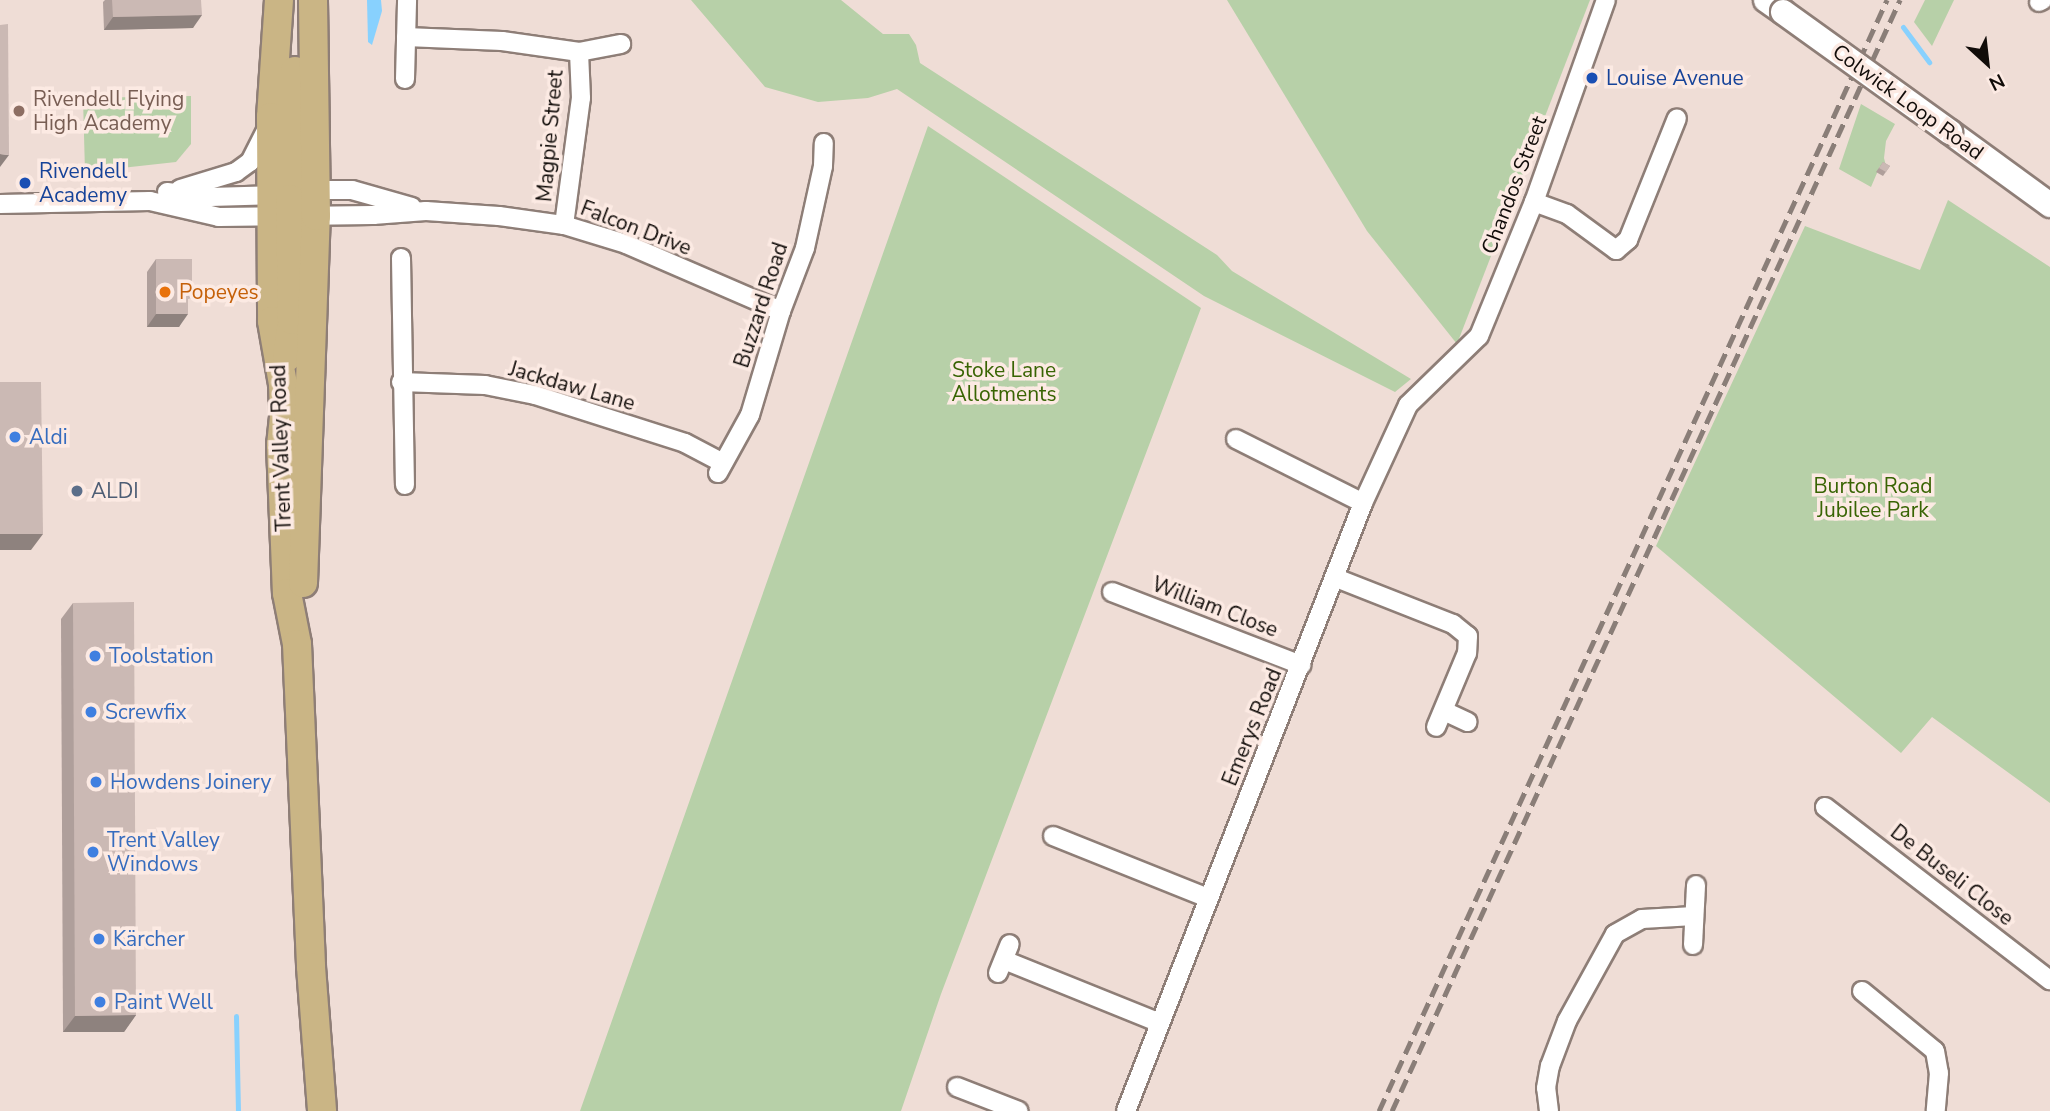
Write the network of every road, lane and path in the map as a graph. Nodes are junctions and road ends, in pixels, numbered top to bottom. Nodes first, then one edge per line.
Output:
1 (279, 0) edge
2 (296, 0) edge
3 (313, 0) edge
4 (407, 0) edge
5 (1606, 0) edge
6 (1775, 6) edge
7 (406, 37) junction
8 (621, 44) dead end
9 (579, 52) junction
10 (405, 79) dead end
11 (271, 117) junction
12 (1677, 118) dead end
13 (824, 143) dead end
14 (167, 192) junction
15 (150, 201) junction
16 (1534, 202) junction
17 (0, 204) edge
18 (293, 205) junction
19 (2050, 205) edge
20 (426, 211) junction
21 (564, 225) junction
22 (401, 258) dead end
23 (780, 312) junction
24 (1443, 374) joint
25 (401, 382) junction
26 (1236, 439) dead end
27 (721, 468) joint
28 (405, 485) dead end
29 (1363, 503) junction
30 (1336, 578) junction
31 (1112, 592) dead end
32 (297, 645) junction
33 (1301, 665) junction
34 (1468, 722) dead end
35 (1825, 807) dead end
36 (1053, 836) dead end
37 (1696, 885) dead end
38 (1208, 898) junction
39 (1694, 916) junction
40 (1693, 945) dead end
41 (1004, 959) dead end
42 (2050, 980) edge
43 (1862, 991) dead end
44 (1160, 1023) junction
45 (957, 1087) dead end
46 (322, 1111) edge
47 (1019, 1111) edge
48 (1126, 1111) edge
49 (1549, 1111) edge
50 (1936, 1111) edge

1 - 11 main road, Trent Valley Road
2 - 18 main road
3 - 18 main road, Trent Valley Road
4 - 7 street
5 - 16 street, Chandos Street
6 - 19 main road, Colwick Loop Road, bridge
7 - 9 street, Magpie Street
7 - 10 street
8 - 9 street, Magpie Street
9 - 21 street, Magpie Street
11 - 14 street
11 - 18 main road, Trent Valley Road
12 - 16 street
13 - 23 street, Buzzard Road
14 - 15 street
14 - 18 street
15 - 17 street
15 - 18 street
16 - 24 street, Chandos Street
18 - 20 street, Falcon Drive
18 - 20 street, Falcon Drive
18 - 32 main road, Trent Valley Road
18 - 32 main road, Trent Valley Road
20 - 21 street, Falcon Drive
21 - 23 street, Falcon Drive
22 - 25 street
23 - 27 street, Buzzard Road
24 - 29 street, Emerys Road
25 - 27 street, Jackdaw Lane
25 - 28 street
26 - 29 street
29 - 30 street, Emerys Road
30 - 33 street, Emerys Road
30 - 34 street
31 - 33 street, William Close
32 - 46 main road, Trent Valley Road
33 - 38 street, Emerys Road
35 - 42 street, De Buseli Close
36 - 38 street
37 - 39 street
38 - 44 street, Emerys Road
39 - 40 street
39 - 49 street
41 - 44 street
43 - 50 street
44 - 48 street, Emerys Road
45 - 47 street

